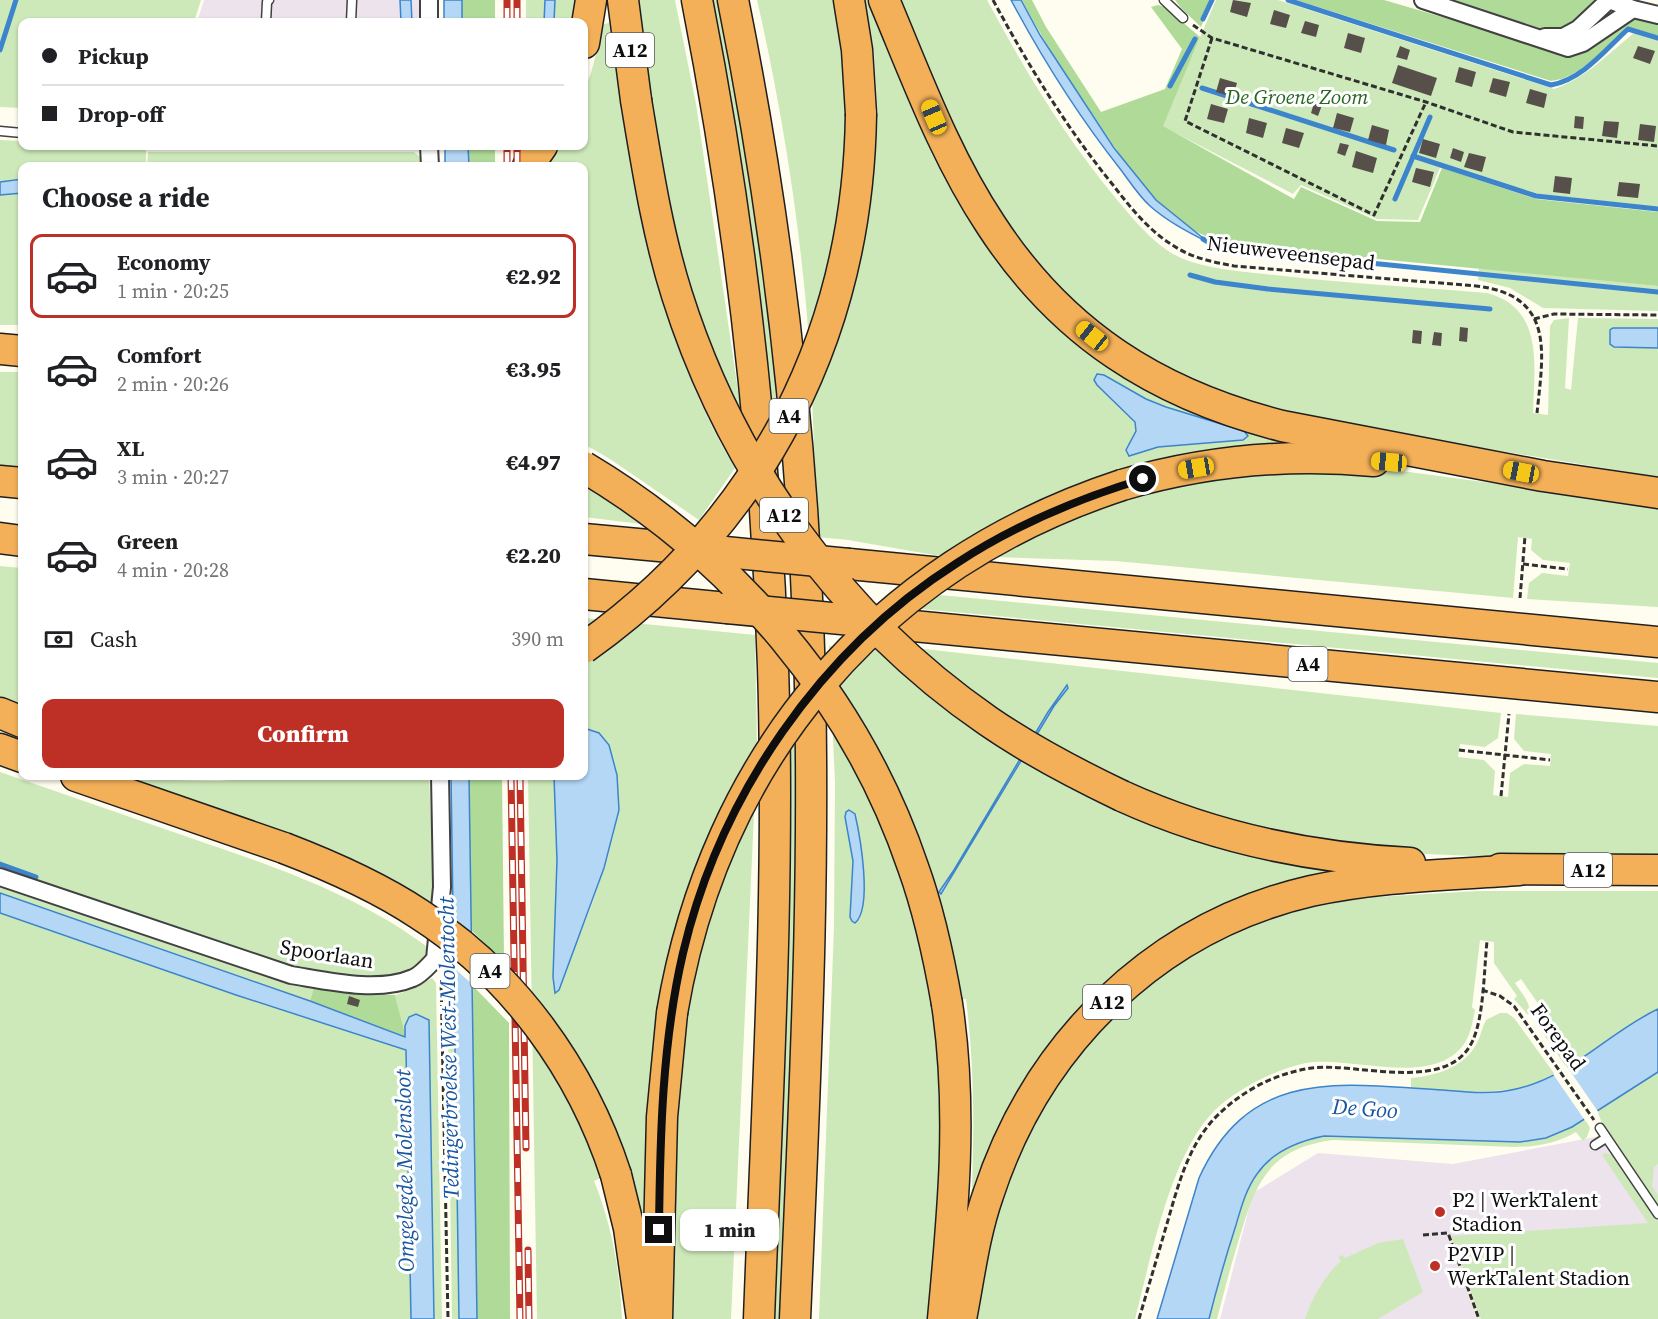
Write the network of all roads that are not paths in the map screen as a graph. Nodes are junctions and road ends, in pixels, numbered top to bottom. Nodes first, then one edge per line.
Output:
1 (269, 0) edge
2 (351, 0) edge
3 (429, 0) edge
4 (591, 0) edge
5 (623, 0) edge
6 (697, 0) edge
7 (733, 0) edge
8 (849, 0) edge
9 (884, 0) edge
10 (1164, 0) edge
11 (1423, 0) edge
12 (1658, 15) edge
13 (266, 18) edge
14 (351, 18) edge
15 (429, 18) edge
16 (588, 18) edge
17 (1183, 18) road end
18 (0, 131) edge
19 (18, 133) edge
20 (18, 341) edge
21 (0, 342) edge
22 (0, 349) edge
23 (18, 351) edge
24 (588, 470) edge
25 (1543, 476) junction
26 (0, 481) edge
27 (18, 483) edge
28 (1658, 493) edge
29 (0, 538) edge
30 (588, 539) edge
31 (18, 540) edge
32 (588, 594) edge
33 (1581, 634) junction
34 (1658, 635) edge
35 (1658, 642) edge
36 (588, 645) edge
37 (1658, 697) edge
38 (0, 713) edge
39 (16, 745) edge
40 (88, 780) edge
41 (441, 780) edge
42 (1519, 870) junction
43 (1658, 870) edge
44 (0, 877) edge
45 (1600, 1128) dead end
46 (1606, 1138) junction
47 (1595, 1145) dead end
48 (1658, 1214) edge
49 (642, 1319) edge
50 (657, 1319) edge
51 (759, 1319) edge
52 (795, 1319) edge
53 (943, 1319) edge
54 (961, 1319) edge

1 - 13 lane
2 - 14 lane
3 - 15 street
4 - 16 highway, A12
5 - 42 highway, A12, bridge
6 - 51 highway, A12
7 - 52 highway, A12
8 - 36 highway, A4, bridge
9 - 25 highway
10 - 17 lane
11 - 12 street
18 - 19 lane
20 - 21 highway
22 - 23 highway
24 - 53 highway, bridge
25 - 28 highway
25 - 50 highway, bridge
26 - 27 highway
29 - 31 highway
30 - 33 highway, bridge
32 - 37 highway, A4, bridge
33 - 34 highway
33 - 35 highway
38 - 39 highway
40 - 49 highway, A4, bridge
41 - 44 street, Spoorlaan
42 - 43 highway, A12
42 - 54 highway, A12
45 - 46 lane
46 - 47 lane
46 - 48 lane

